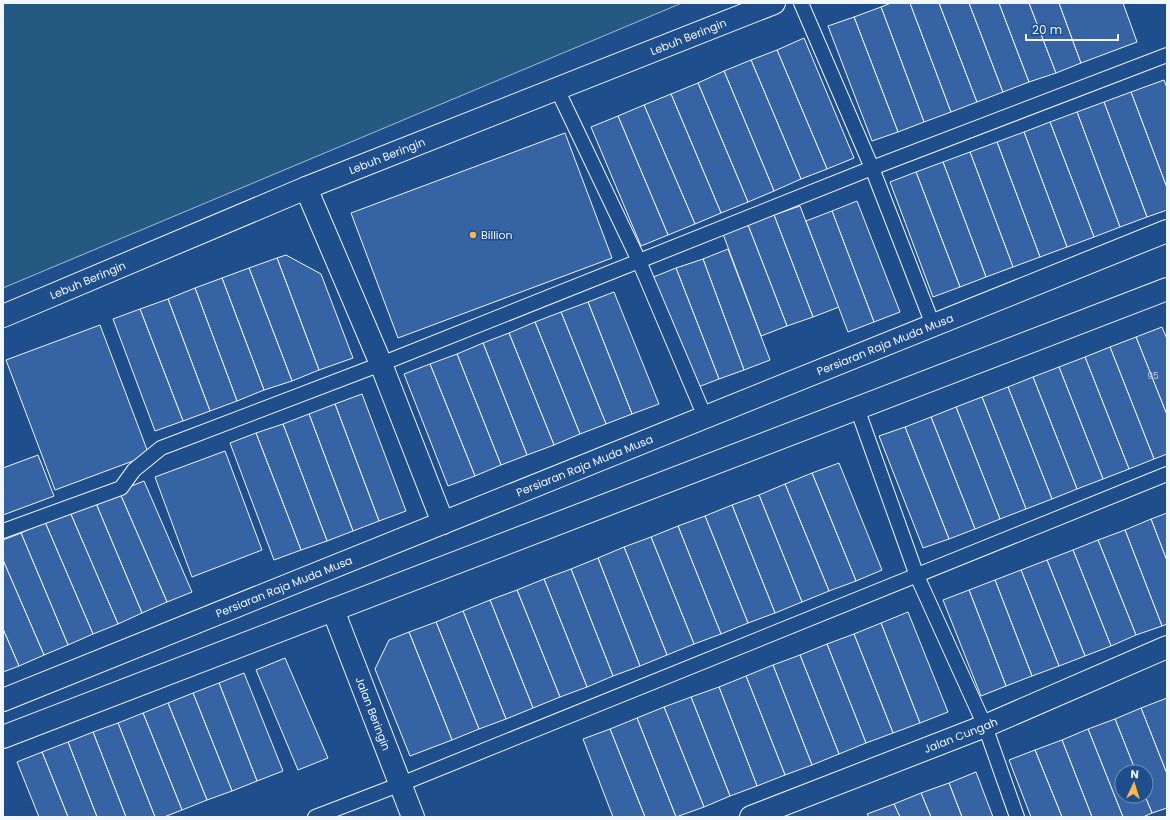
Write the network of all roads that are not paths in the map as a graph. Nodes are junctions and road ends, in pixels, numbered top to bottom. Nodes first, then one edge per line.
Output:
1 (774, 3) edge
2 (801, 3) edge
3 (1167, 55) edge
4 (557, 89) junction
5 (872, 168) junction
6 (306, 188) junction
7 (1167, 231) edge
8 (639, 261) junction
9 (1167, 289) edge
10 (3, 316) edge
11 (933, 325) junction
12 (381, 364) junction
13 (857, 408) junction
14 (705, 417) junction
15 (1167, 474) edge
16 (443, 523) junction
17 (3, 531) edge
18 (917, 576) junction
19 (333, 610) junction
20 (1167, 647) edge
21 (3, 700) edge
22 (985, 726) junction
23 (3, 737) edge
24 (401, 784) junction
25 (315, 817) edge
26 (413, 817) edge
27 (751, 817) edge
28 (1017, 817) edge

1 - 4 main road, Lebuh Beringin
2 - 5 lane
3 - 5 lane
4 - 6 main road, Lebuh Beringin
4 - 8 lane
5 - 8 lane
5 - 11 lane
6 - 10 main road, Lebuh Beringin
6 - 12 main road
7 - 11 main road, Persiaran Raja Muda Musa
8 - 12 lane
8 - 14 lane
9 - 13 main road
11 - 14 main road, Persiaran Raja Muda Musa
12 - 16 main road
12 - 17 lane
13 - 18 lane
13 - 19 main road
14 - 16 main road, Persiaran Raja Muda Musa
15 - 18 lane
16 - 21 main road, Persiaran Raja Muda Musa
18 - 22 lane
18 - 24 lane
19 - 23 main road
19 - 24 main road, Jalan Beringin
20 - 22 main road, Jalan Cungah
22 - 27 main road, Jalan Cungah
22 - 28 lane
24 - 25 lane
24 - 26 main road, Jalan Beringin

